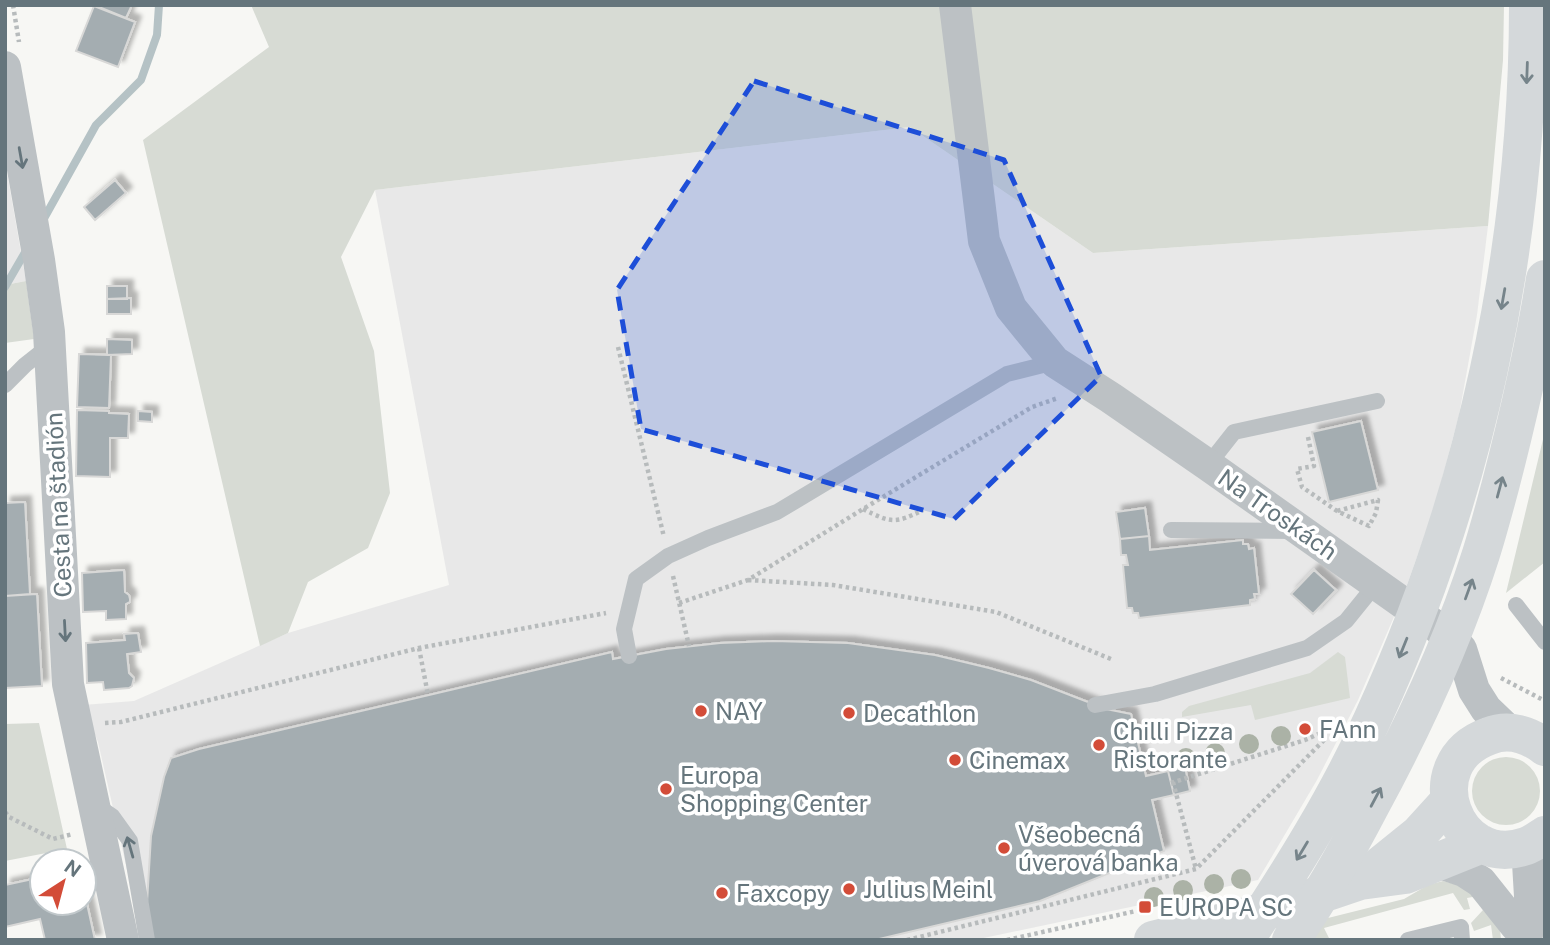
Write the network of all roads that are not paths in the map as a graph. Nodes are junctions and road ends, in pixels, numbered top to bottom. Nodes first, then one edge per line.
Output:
1 (955, 5) edge
2 (1528, 5) edge
3 (5, 67) edge
4 (1545, 279) edge
5 (49, 346) junction
6 (1055, 362) junction
7 (5, 385) edge
8 (1377, 401) dead end
9 (1208, 465) junction
10 (1171, 530) dead end
11 (1303, 531) junction
12 (1376, 584) junction
13 (1516, 605) dead end
14 (1545, 642) edge
15 (629, 656) dead end
16 (1484, 682) junction
17 (1095, 705) dead end
18 (1534, 739) edge
19 (1462, 753) junction
20 (1449, 801) junction
21 (94, 804) junction
22 (1513, 843) edge
23 (1437, 862) junction
24 (1360, 881) junction
25 (1521, 935) edge
26 (123, 940) edge
27 (147, 940) edge
28 (1153, 940) edge
29 (1245, 940) edge
30 (1291, 940) edge
31 (1408, 940) edge
32 (1462, 940) edge

1 - 6 street, Na Troskách
2 -> 29 main road
3 -> 5 street, Cesta na štadión
30 -> 4 main road
5 - 7 lane
5 -> 21 street, Cesta na štadión
6 - 9 street, Na Troskách
6 - 15 lane
8 - 9 lane
9 - 11 street, Na Troskách
10 - 11 lane
11 - 12 street, Na Troskách
12 - 16 street, Na Troskách
12 - 17 lane
13 - 14 lane
16 - 18 street, Na Troskách
16 - 19 street, Na Troskách
18 - 19 main road
19 - 20 main road
20 - 22 main road
20 - 24 main road
21 - 26 street, Cesta na štadión
27 -> 21 lane
22 - 23 main road
22 - 25 street
23 - 24 main road
23 - 25 street
24 - 28 main road
31 - 32 lane

